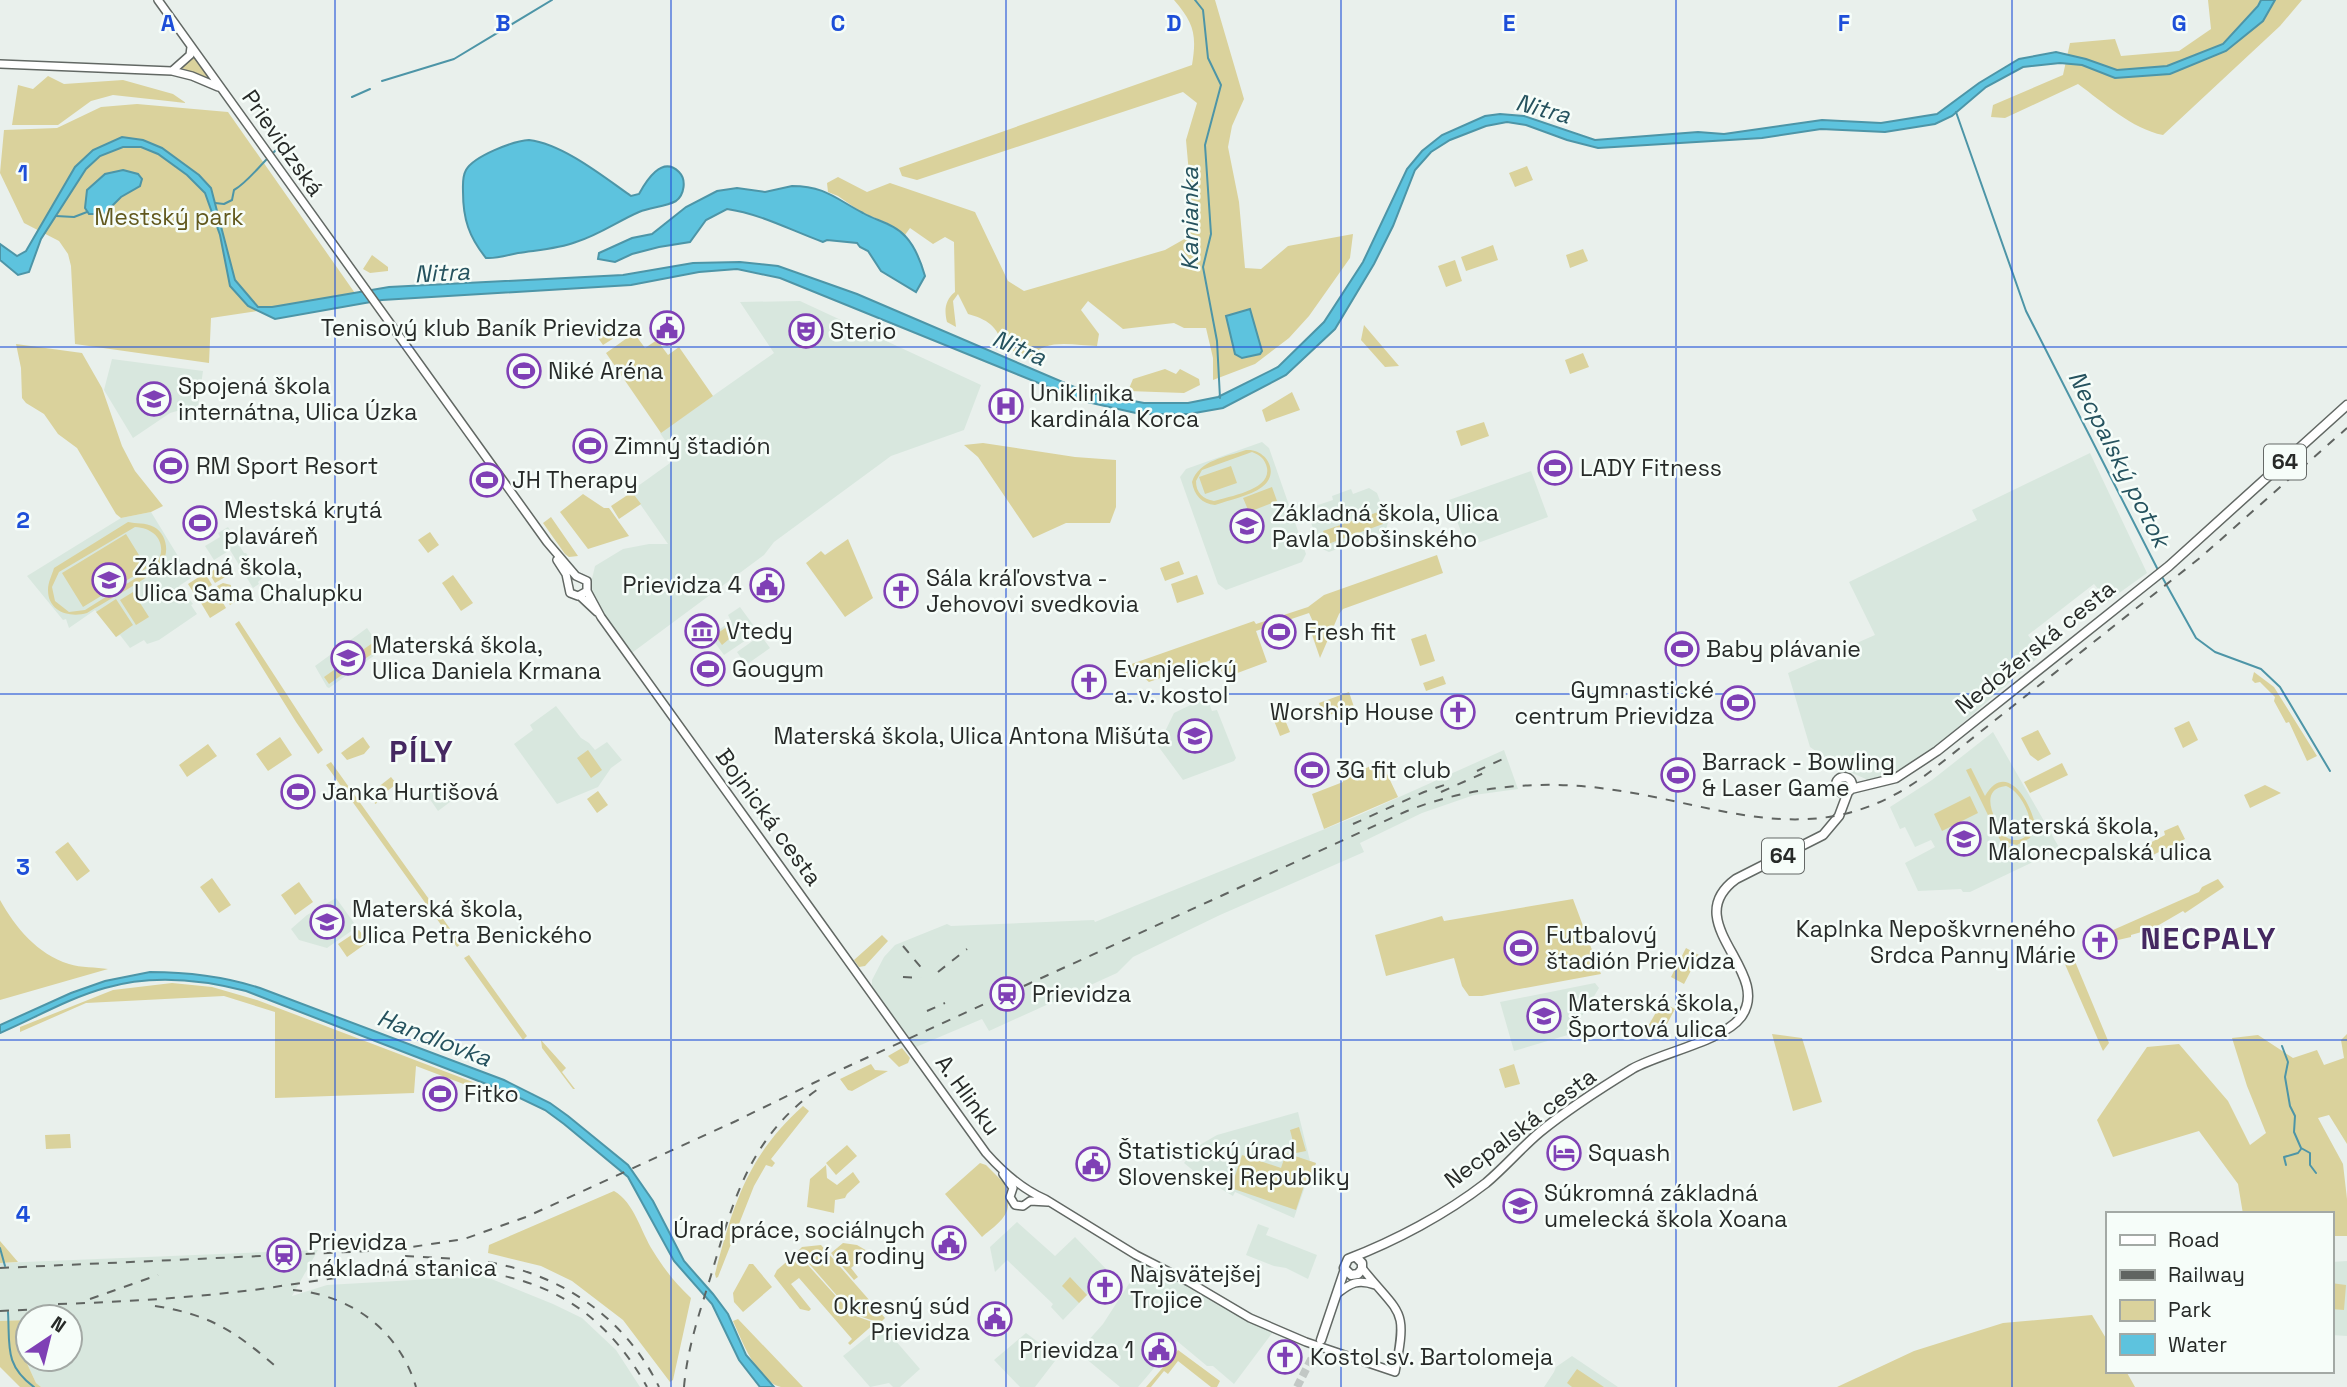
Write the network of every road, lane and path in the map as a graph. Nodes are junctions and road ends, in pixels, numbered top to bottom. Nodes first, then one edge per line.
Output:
1 (158, 0) edge
2 (191, 47) junction
3 (0, 64) edge
4 (172, 71) junction
5 (221, 89) junction
6 (376, 307) joint
7 (2347, 405) edge
8 (547, 542) junction
9 (576, 576) junction
10 (569, 582) junction
11 (583, 594) junction
12 (1747, 991) joint
13 (905, 1041) joint
14 (1017, 1187) junction
15 (1031, 1197) junction
16 (1356, 1268) junction
17 (1375, 1283) junction
18 (1339, 1291) junction
19 (1321, 1340) tunnel mouth

1 - 2 street, Prievidzská
2 - 4 street
2 - 5 street, Prievidzská
3 - 4 street
4 - 5 street
5 - 6 street, Prievidzská
6 - 8 street, Bojnická cesta
7 - 12 main road, Nedožerská cesta / 64
8 - 9 street, Bojnická cesta
8 - 10 street, Bojnická cesta
9 - 10 street
9 - 11 street, Bojnická cesta
10 - 11 street, Bojnická cesta
11 - 13 street, Bojnická cesta
12 - 16 main road, Necpalská cesta / 64
13 - 14 street, A. Hlinku
14 - 15 street, A. Hlinku
14 - 15 street, A. Hlinku
15 - 17 street, A. Hlinku
16 - 17 street
16 - 18 main road, 64
17 - 18 street
18 - 19 main road, 64

